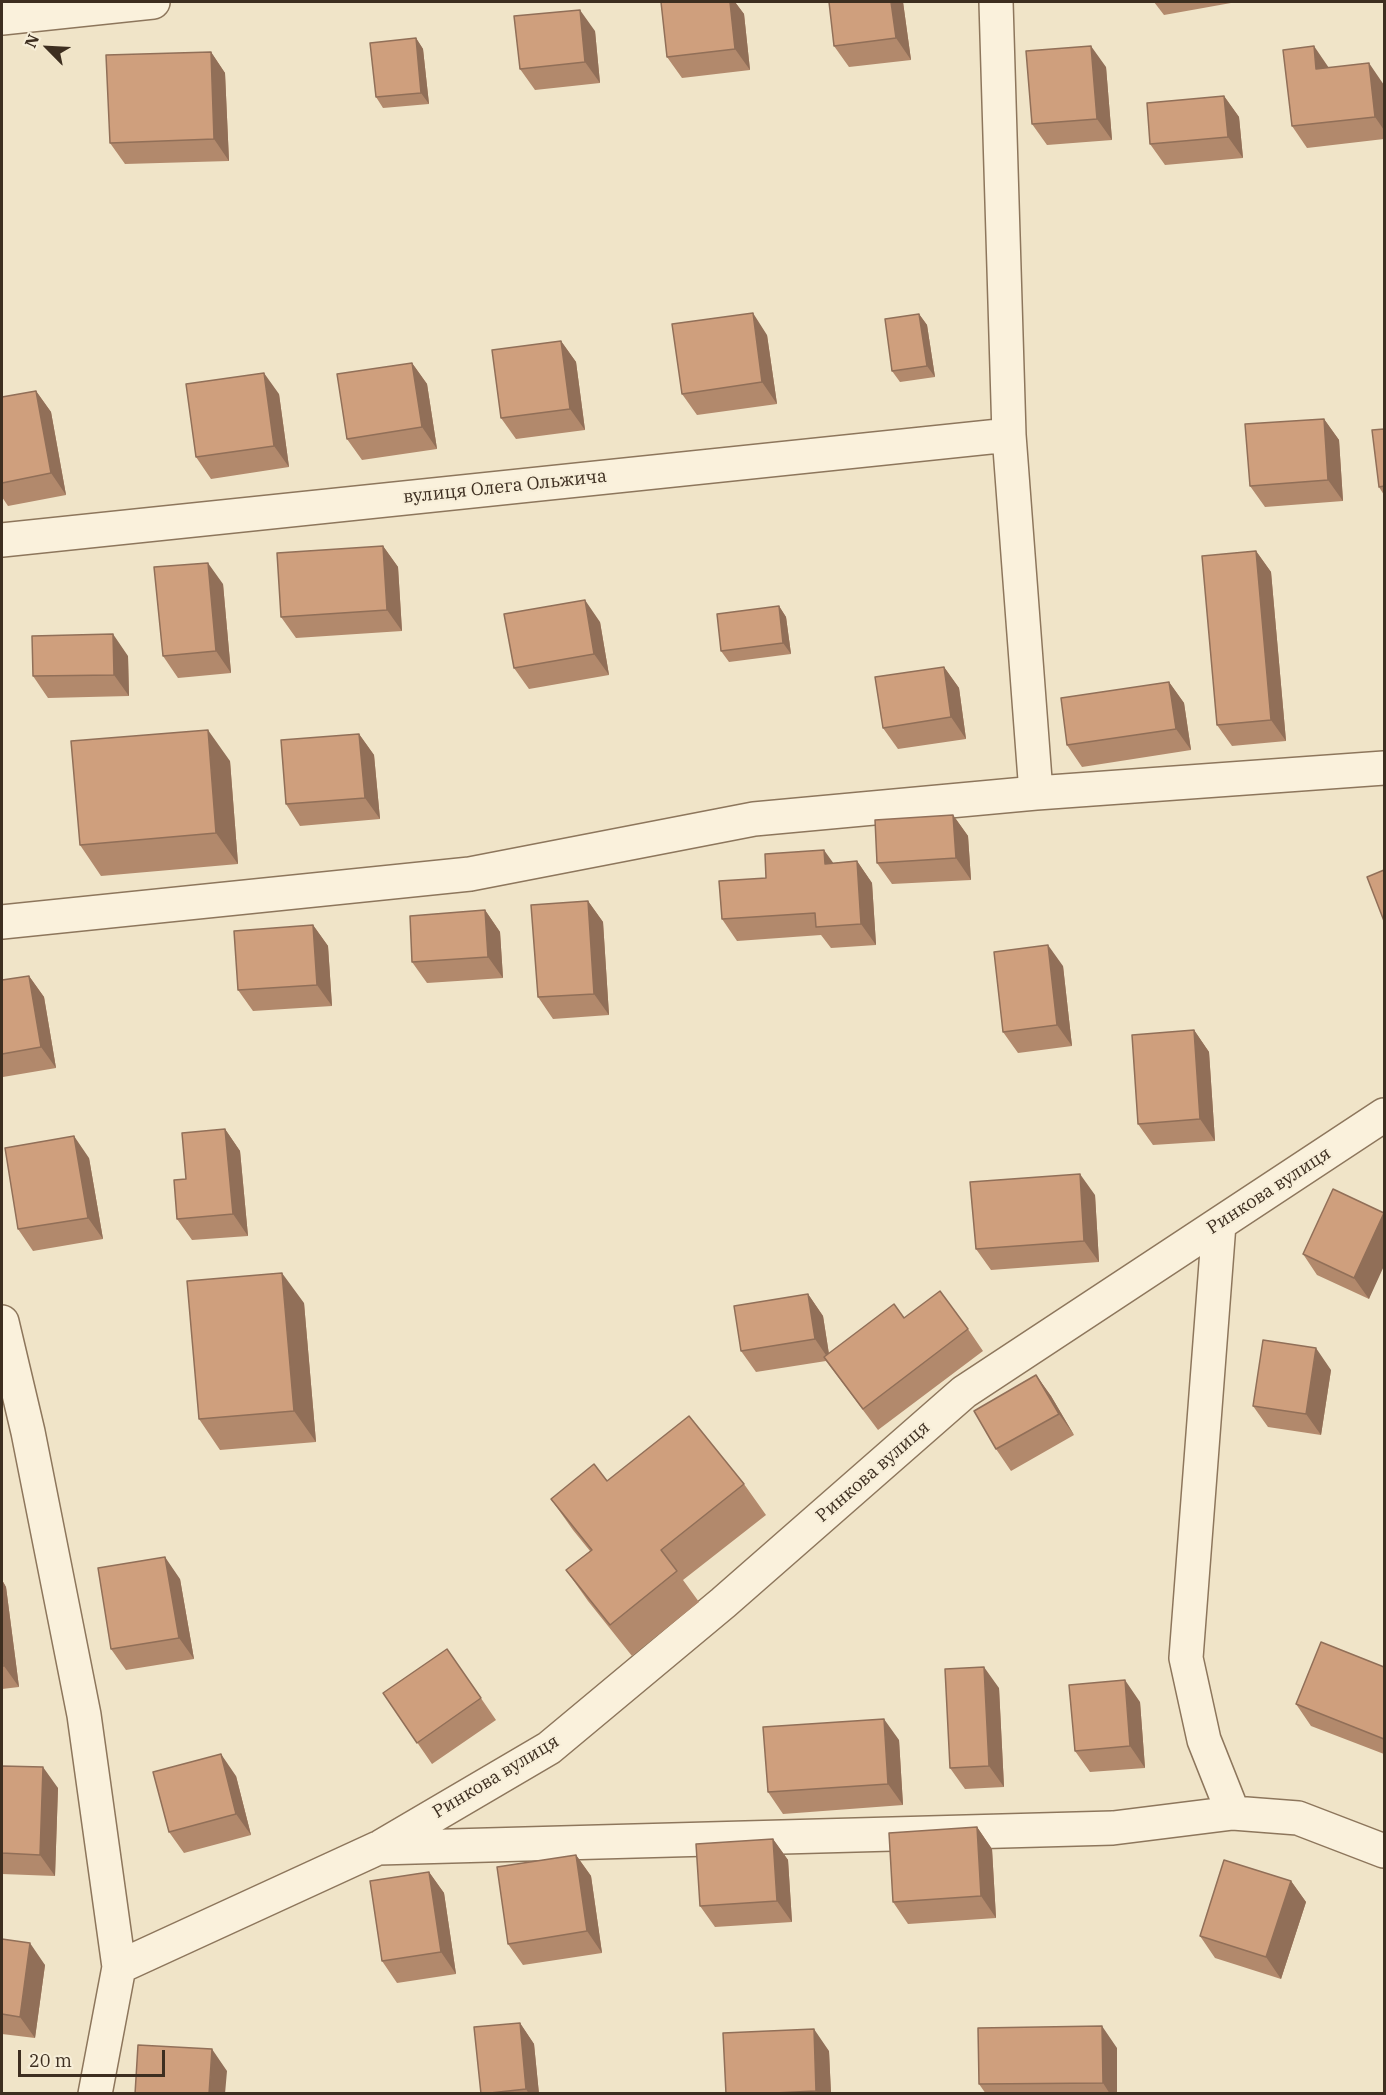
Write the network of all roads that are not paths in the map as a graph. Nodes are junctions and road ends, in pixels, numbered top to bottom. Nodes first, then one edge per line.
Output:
1 (153, 2) edge
2 (996, 2) edge
3 (2, 18) edge
4 (1009, 435) junction
5 (2, 540) edge
6 (1384, 768) edge
7 (1036, 794) junction
8 (2, 922) edge
9 (1384, 1115) edge
10 (1219, 1224) junction
11 (2, 1322) edge
12 (1233, 1813) junction
13 (378, 1848) junction
14 (1384, 1851) edge
15 (119, 1967) junction
16 (95, 2094) edge

1 - 3 street
2 - 4 street
4 - 5 street, вулиця Олега Ольжича
4 - 7 street
6 - 7 street
7 - 8 street
9 - 10 street, Ринкова вулиця
10 - 12 street
10 - 13 street, Ринкова вулиця
11 - 15 street
12 - 13 street
12 - 14 street
13 - 15 street, Ринкова вулиця
15 - 16 street

